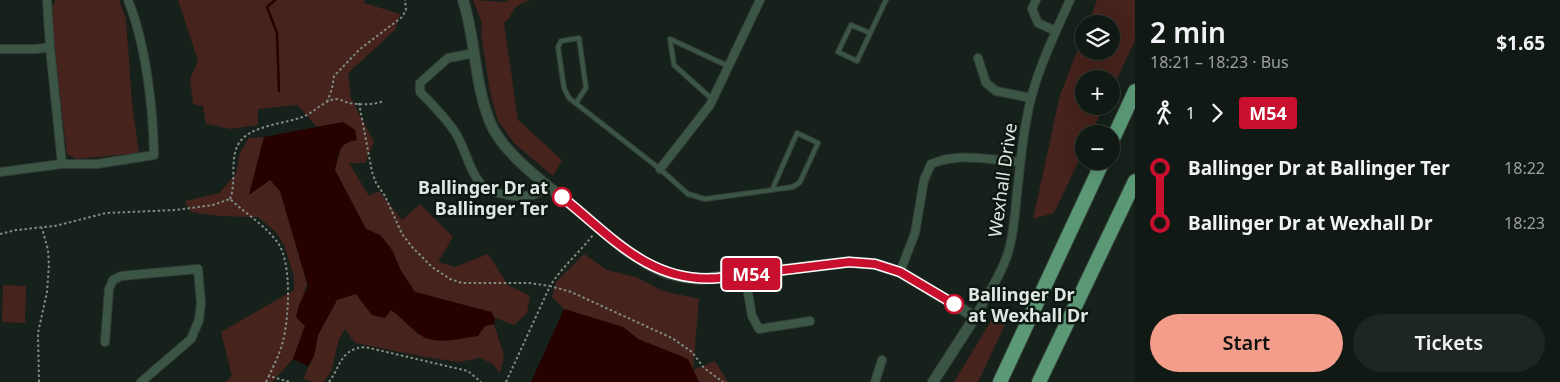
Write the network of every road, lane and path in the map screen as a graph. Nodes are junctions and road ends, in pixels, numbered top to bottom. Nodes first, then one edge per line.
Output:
1 (47, 0) edge
2 (128, 0) edge
3 (405, 0) edge
4 (463, 0) edge
5 (760, 0) edge
6 (886, 0) edge
7 (1036, 0) edge
8 (1070, 0) edge
9 (1056, 31) junction
10 (870, 33) junction
11 (50, 47) junction
12 (0, 49) edge
13 (475, 53) junction
14 (978, 58) dead end
15 (728, 66) junction
16 (1135, 92) edge
17 (1031, 98) junction
18 (713, 99) junction
19 (384, 101) dead end
20 (327, 102) junction
21 (359, 103) junction
22 (576, 103) junction
23 (1119, 125) edge
24 (1020, 162) junction
25 (62, 164) junction
26 (660, 169) junction
27 (1098, 170) edge
28 (0, 172) edge
29 (1135, 181) edge
30 (549, 187) junction
31 (772, 190) junction
32 (230, 199) junction
33 (42, 228) junction
34 (599, 228) junction
35 (0, 234) edge
36 (900, 272) junction
37 (745, 275) junction
38 (550, 286) junction
39 (975, 317) junction
40 (810, 321) dead end
41 (105, 342) dead end
42 (882, 360) dead end
43 (268, 376) junction
44 (39, 382) edge
45 (141, 382) edge
46 (266, 382) edge
47 (290, 382) edge
48 (329, 382) edge
49 (481, 382) edge
50 (506, 382) edge
51 (724, 382) edge
52 (875, 382) edge
53 (933, 382) edge
54 (1000, 382) edge
55 (1039, 382) edge

1 - 11 street
2 - 25 street
3 - 20 path
4 - 13 street
5 - 15 street
6 - 10 lane
7 - 9 street
8 - 9 street, Wexhall Drive
9 - 17 street, Wexhall Drive
10 - 10 lane
11 - 12 street
11 - 25 street
13 - 30 street
13 - 30 street
14 - 17 street
15 - 18 street
15 - 18 lane
16 - 23 highway
17 - 24 street, Wexhall Drive
18 - 26 street
19 - 21 path
20 - 21 path
20 - 32 path
21 - 38 path
22 - 22 lane
22 - 26 lane
24 - 36 street
24 - 39 street, Wexhall Drive
25 - 28 street
26 - 31 lane
27 - 54 highway
29 - 55 highway
30 - 34 street
31 - 31 lane
32 - 33 path
32 - 43 path
33 - 35 path
33 - 44 path
34 - 37 street
34 - 38 path
36 - 37 street
36 - 39 street
37 - 40 street
38 - 50 path
38 - 51 path
39 - 53 street, Wexhall Drive
41 - 45 street
42 - 52 street
43 - 46 path
43 - 47 path
48 - 49 path

